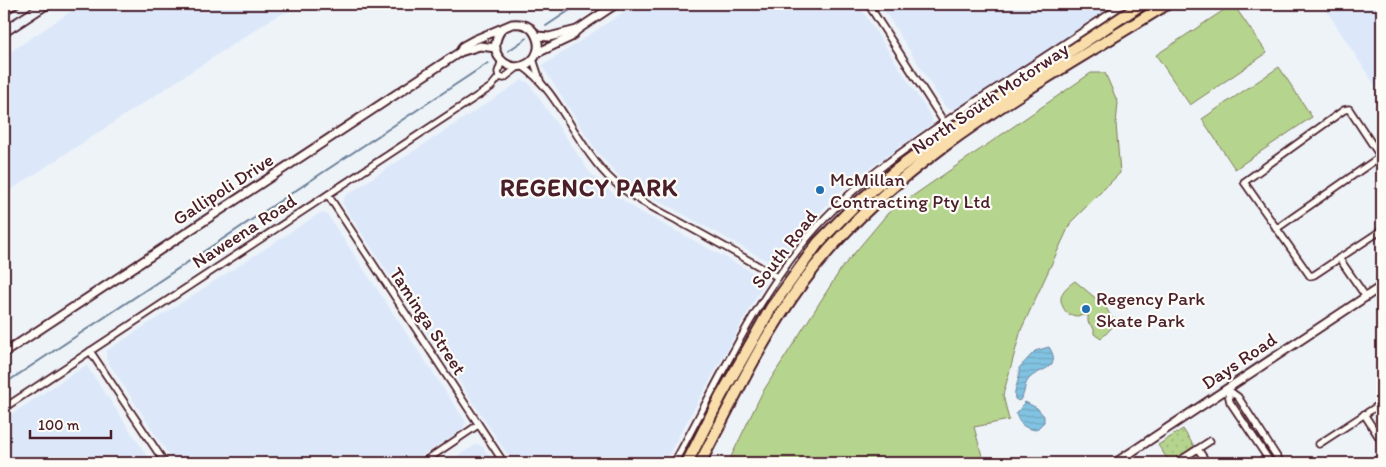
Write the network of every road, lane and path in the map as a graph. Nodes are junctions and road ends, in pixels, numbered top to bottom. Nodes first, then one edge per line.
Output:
1 (16, 4) edge
2 (616, 4) edge
3 (868, 4) edge
4 (1124, 4) edge
5 (1142, 4) edge
6 (1167, 4) edge
7 (4, 12) edge
8 (501, 30) junction
9 (577, 30) junction
10 (537, 36) junction
11 (496, 48) junction
12 (460, 52) junction
13 (535, 56) junction
14 (502, 60) junction
15 (520, 66) junction
16 (499, 77) junction
17 (540, 80) junction
18 (944, 122) junction
19 (1381, 157) edge
20 (328, 195) junction
21 (1276, 229) junction
22 (1382, 230) edge
23 (1339, 258) junction
24 (777, 277) junction
25 (1382, 286) edge
26 (1366, 297) junction
27 (90, 351) junction
28 (4, 353) edge
29 (1227, 389) junction
30 (1382, 403) edge
31 (4, 408) edge
32 (1247, 410) junction
33 (1239, 414) junction
34 (1364, 414) junction
35 (478, 425) junction
36 (1210, 440) dead end
37 (1382, 442) edge
38 (1319, 444) dead end
39 (1198, 449) junction
40 (164, 463) edge
41 (422, 463) edge
42 (504, 463) edge
43 (674, 463) edge
44 (687, 463) edge
45 (700, 463) edge
46 (1115, 463) edge
47 (1176, 463) edge
48 (1207, 463) edge
49 (1271, 463) edge
50 (1281, 463) edge

1 - 7 street
2 - 9 street
3 - 18 street
4 - 18 street, South Road
5 - 44 highway, North South Motorway
6 - 45 highway, North South Motorway
8 - 10 street
8 - 11 street
8 - 12 street, Gallipoli Drive
9 - 10 street
9 - 13 street
10 - 13 street
11 - 12 street, Gallipoli Drive
11 - 14 street
12 - 28 street, Gallipoli Drive
13 - 15 street
13 - 17 street
14 - 15 street
14 - 16 street
15 - 16 street, Naweena Road
15 - 17 street
16 - 20 street, Naweena Road
17 - 24 street
18 - 24 street, South Road
19 - 21 street
19 - 21 street
20 - 27 street, Naweena Road
20 - 35 street, Taminga Street
21 - 23 street
22 - 23 street
23 - 26 street
24 - 43 street, South Road
25 - 26 street, Days Road
26 - 29 street, Days Road
27 - 31 street, Naweena Road
27 - 40 street
29 - 32 street
29 - 33 street
29 - 46 street, Days Road
30 - 34 street
32 - 33 street
32 - 50 street
33 - 49 street
34 - 37 street
34 - 38 street
35 - 41 street
35 - 42 street, Taminga Street
36 - 39 street
39 - 47 street
39 - 48 street

